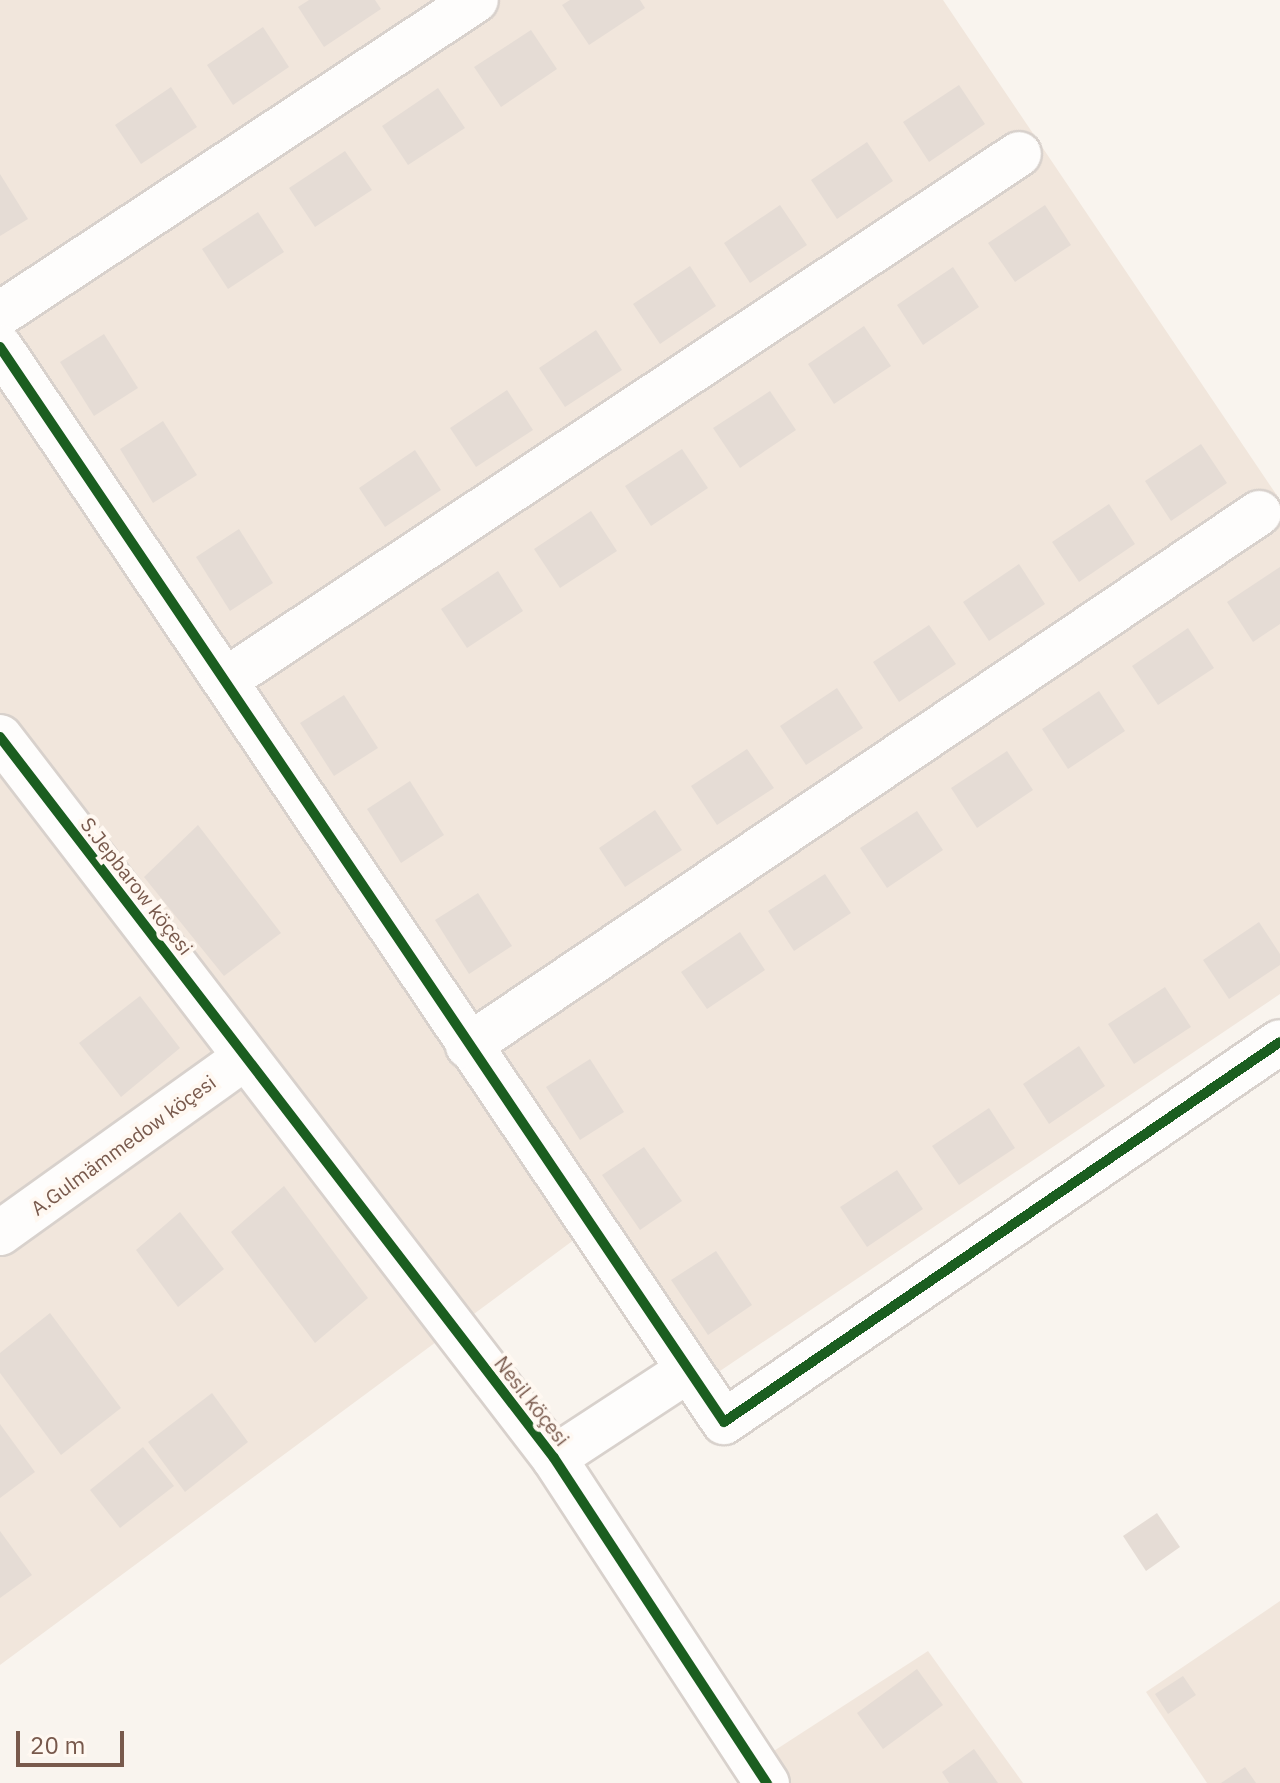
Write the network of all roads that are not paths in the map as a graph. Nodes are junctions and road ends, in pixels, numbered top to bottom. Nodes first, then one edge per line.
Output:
1 (476, 0) edge
2 (1019, 154) dead end
3 (0, 314) edge
4 (0, 347) edge
5 (1259, 513) dead end
6 (227, 679) junction
7 (0, 737) edge
8 (1280, 1042) edge
9 (468, 1046) junction
10 (246, 1057) junction
11 (0, 1233) edge
12 (687, 1371) junction
13 (554, 1458) junction
14 (767, 1783) edge

1 - 3 street
2 - 6 street
4 - 6 street
5 - 9 street
6 - 9 street
7 - 10 street, S.Jepbarow köçesi
8 - 12 street
9 - 12 street
10 - 11 street, A.Gulmämmedow köçesi
10 - 13 street, Nesil köçesi
12 - 13 street
13 - 14 street, Nesil köçesi

